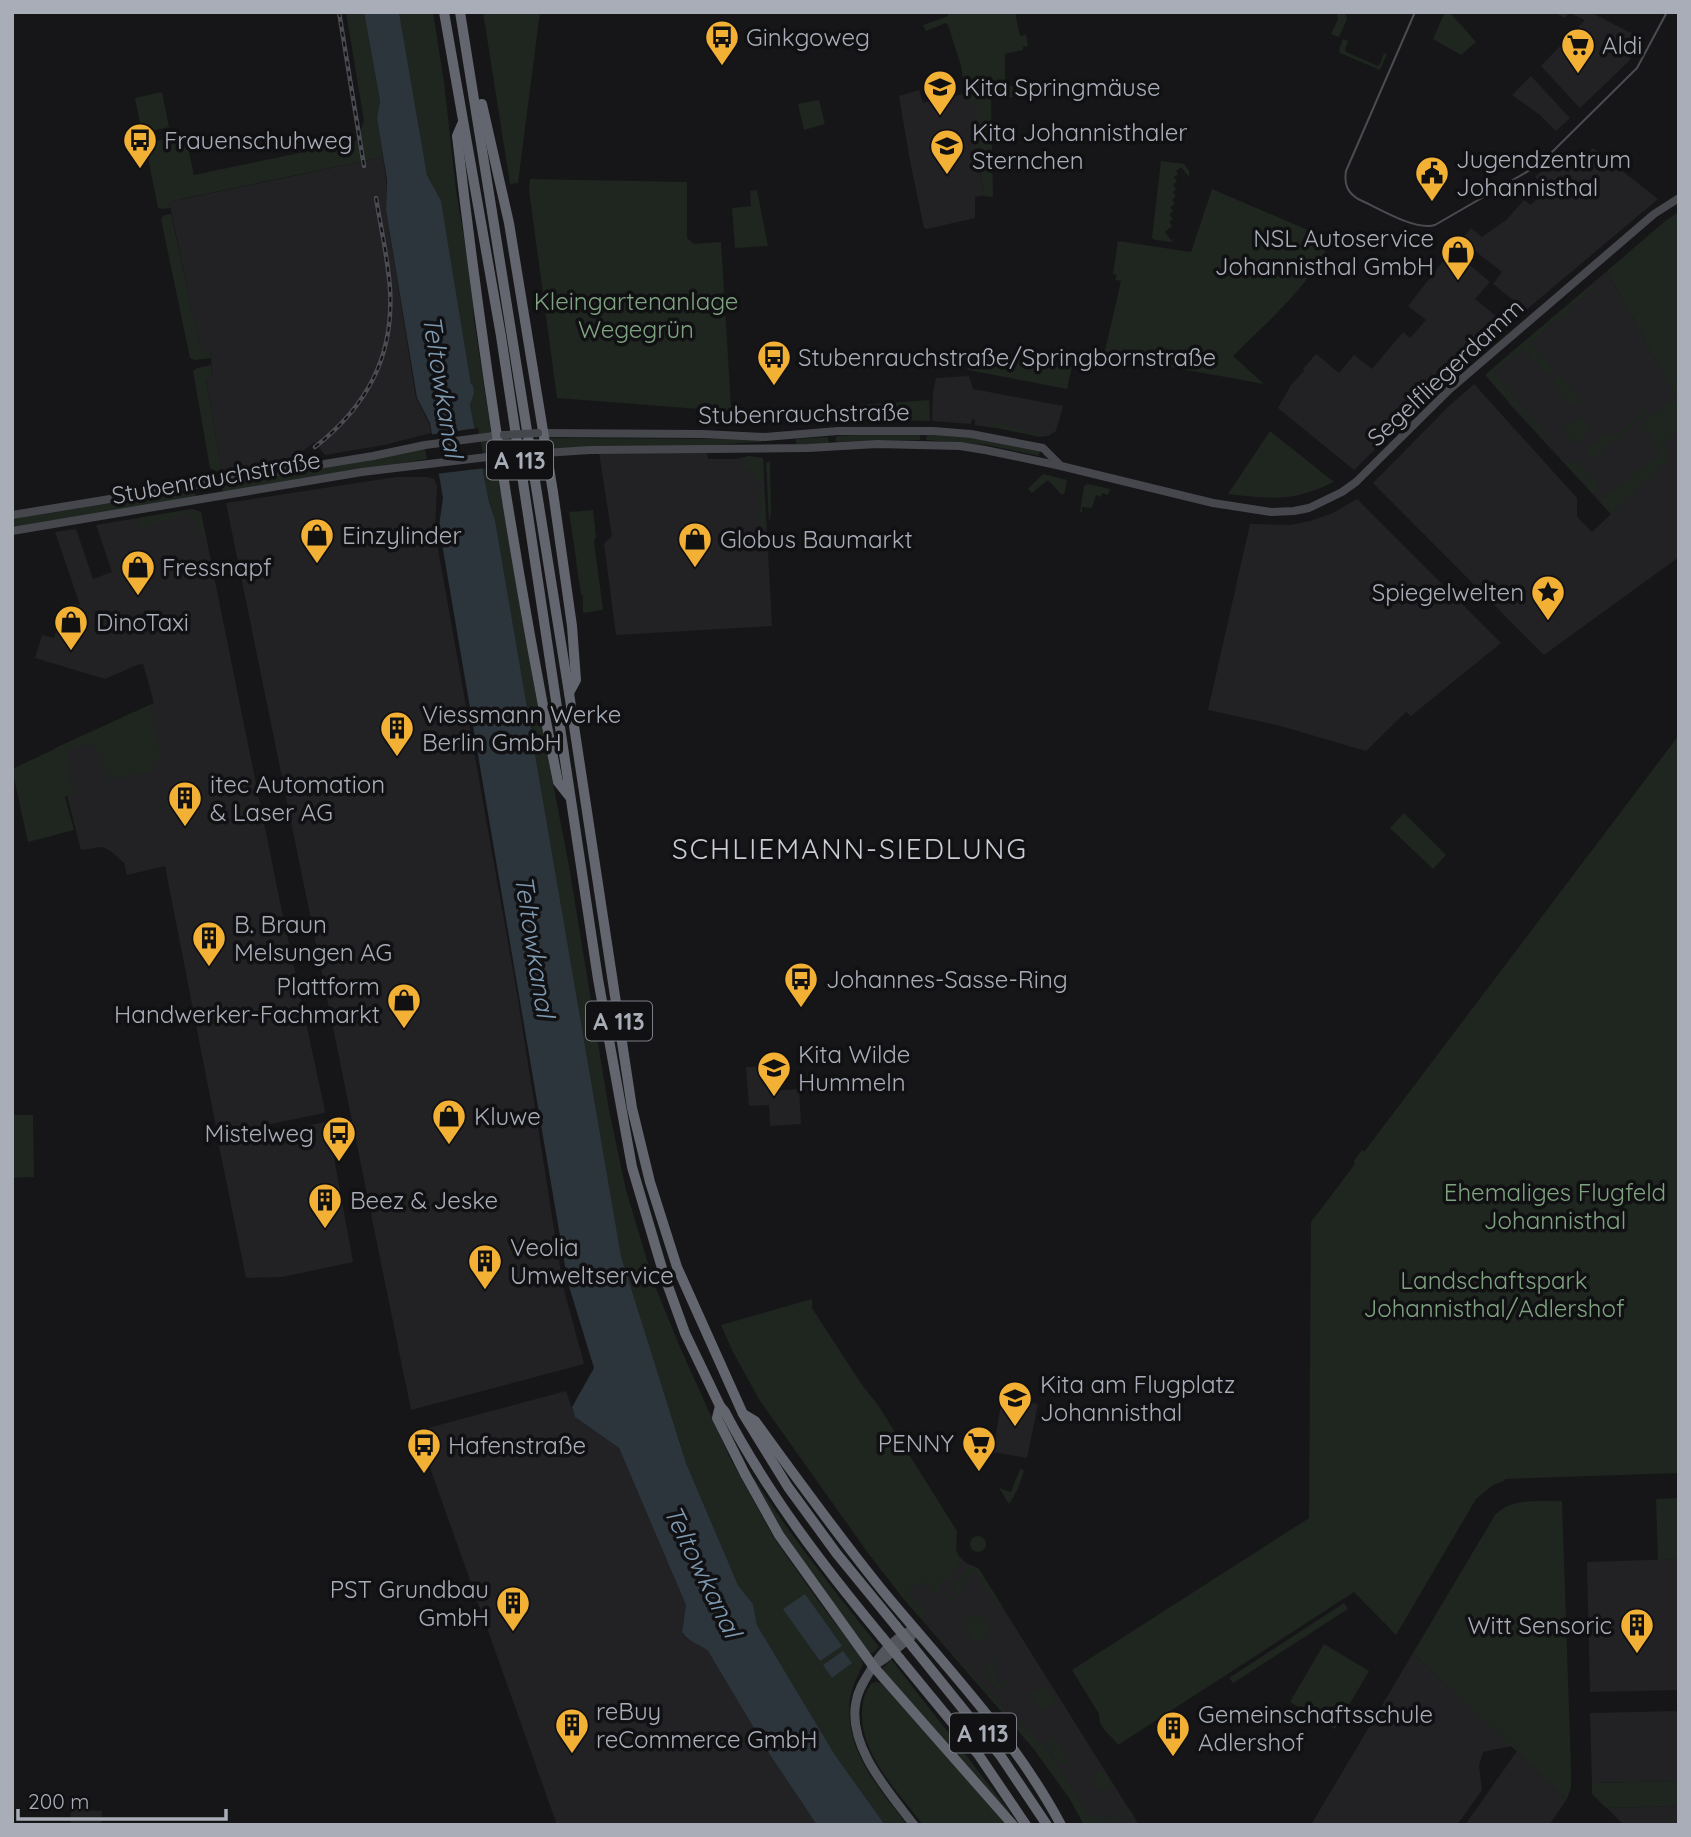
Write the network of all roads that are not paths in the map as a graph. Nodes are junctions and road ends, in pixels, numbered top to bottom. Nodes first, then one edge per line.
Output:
1 (444, 12) edge
2 (460, 12) edge
3 (474, 93) junction
4 (463, 122) junction
5 (1679, 198) edge
6 (540, 433) junction
7 (496, 436) junction
8 (777, 436) junction
9 (777, 448) junction
10 (544, 453) junction
11 (499, 455) junction
12 (1061, 466) junction
13 (1213, 503) joint
14 (12, 514) edge
15 (12, 531) edge
16 (569, 693) junction
17 (571, 800) junction
18 (720, 1406) junction
19 (743, 1414) junction
20 (915, 1629) junction
21 (873, 1665) junction
22 (914, 1825) edge
23 (1013, 1825) edge
24 (1026, 1825) edge
25 (1047, 1825) edge
26 (1061, 1825) edge

1 - 4 highway, A 113
2 - 3 highway, A 113
3 - 6 highway
3 - 16 highway, A 113
4 - 7 highway
4 - 17 highway, A 113
5 - 13 main road, Segelfliegerdamm
6 - 7 main road, Stubenrauchstraße, bridge
6 - 8 main road, Stubenrauchstraße
6 - 10 highway
7 - 11 highway
7 - 14 main road, Stubenrauchstraße
8 - 9 main road
8 - 12 main road, Stubenrauchstraße
9 - 10 main road, Stubenrauchstraße
9 - 12 main road, Stubenrauchstraße
10 - 11 main road, Stubenrauchstraße, bridge
10 - 16 highway
11 - 15 main road, Stubenrauchstraße
11 - 17 highway
12 - 13 main road, Stubenrauchstraße
16 - 19 highway, A 113
17 - 18 highway, A 113
18 - 21 highway
18 - 24 highway, A 113, bridge
19 - 20 highway
19 - 25 highway, A 113, bridge
20 - 21 main road
20 - 26 highway
21 - 22 main road
21 - 23 highway

